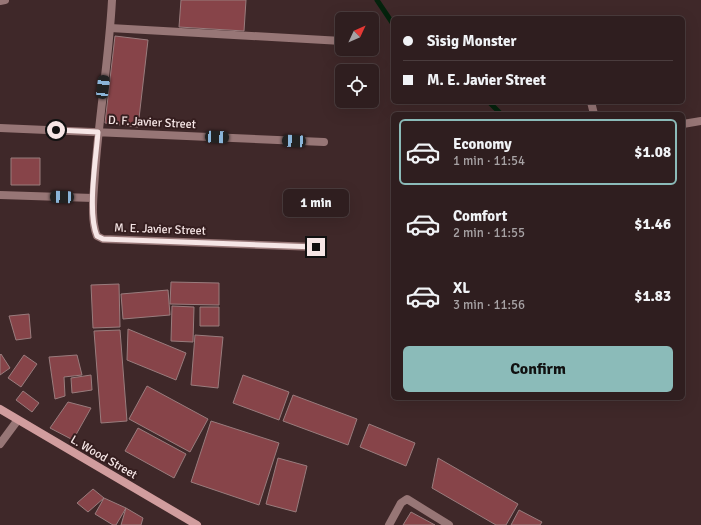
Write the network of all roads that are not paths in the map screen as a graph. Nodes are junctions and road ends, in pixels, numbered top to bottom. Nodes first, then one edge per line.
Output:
1 (5, 0) edge
2 (112, 0) edge
3 (0, 1) edge
4 (110, 28) junction
5 (335, 41) edge
6 (701, 121) edge
7 (685, 124) edge
8 (0, 128) edge
9 (98, 132) junction
10 (324, 142) dead end
11 (0, 195) edge
12 (93, 198) junction
13 (316, 247) dead end
14 (0, 409) edge
15 (17, 421) junction
16 (0, 444) edge
17 (197, 525) edge
18 (389, 525) edge
19 (449, 525) edge

1 - 3 street
2 - 4 street, M. E. Javier Street
4 - 5 street
4 - 9 street, M. E. Javier Street
6 - 7 street
8 - 9 street, D. F. Javier Street
9 - 10 street, D. F. Javier Street
9 - 12 street, M. E. Javier Street
11 - 12 street
12 - 13 street, M. E. Javier Street
14 - 15 main road, L. Wood Street
15 - 16 street
15 - 17 main road, L. Wood Street
18 - 19 street

